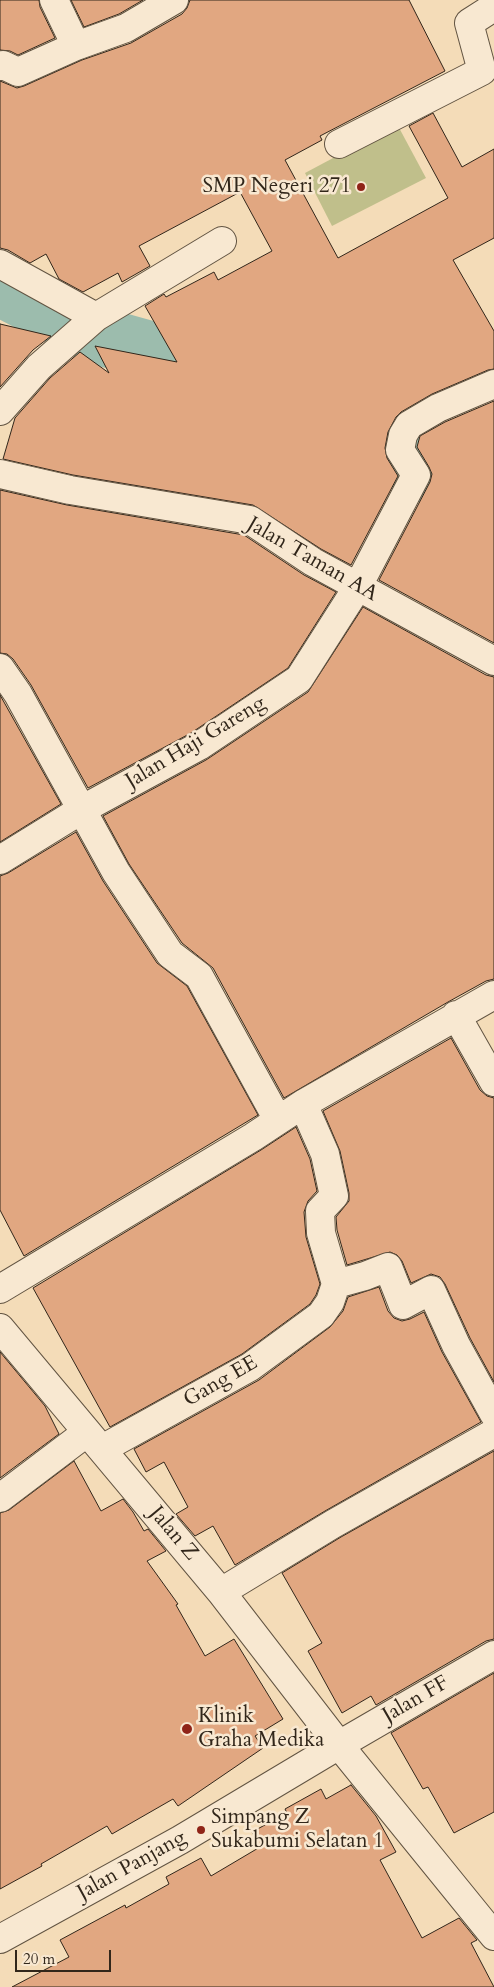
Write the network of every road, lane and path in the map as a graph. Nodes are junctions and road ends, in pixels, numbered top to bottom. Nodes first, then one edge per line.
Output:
1 (54, 0) edge
2 (174, 0) edge
3 (494, 7) edge
4 (76, 46) junction
5 (0, 66) edge
6 (339, 144) dead end
7 (222, 241) dead end
8 (0, 264) edge
9 (96, 317) junction
10 (494, 384) edge
11 (0, 411) edge
12 (0, 474) edge
13 (358, 588) junction
14 (494, 661) edge
15 (0, 668) edge
16 (81, 810) junction
17 (0, 860) edge
18 (494, 994) edge
19 (456, 1015) junction
20 (494, 1082) edge
21 (303, 1104) junction
22 (278, 1120) junction
23 (0, 1289) edge
24 (333, 1293) junction
25 (0, 1328) edge
26 (494, 1414) edge
27 (494, 1433) edge
28 (94, 1441) junction
29 (0, 1498) edge
30 (221, 1592) junction
31 (494, 1656) edge
32 (339, 1745) junction
33 (494, 1936) edge
34 (0, 1939) edge

1 - 4 street
2 - 4 street
3 - 6 street
4 - 5 street
7 - 9 street
8 - 9 street
9 - 11 street
10 - 13 street, Jalan Haji Gareng
12 - 13 street, Jalan Taman AA
13 - 14 street, Jalan Taman AA
13 - 16 street, Jalan Haji Gareng
15 - 16 street
16 - 17 street, Jalan Haji Gareng
16 - 22 street
18 - 19 street
19 - 20 street
19 - 21 street
21 - 22 street
21 - 24 street
22 - 23 street
24 - 26 street
24 - 28 street, Gang EE
25 - 28 street, Jalan Z
27 - 30 street
28 - 29 street, Gang EE
28 - 30 street, Jalan Z
30 - 32 street, Jalan Z
31 - 32 street, Jalan FF
32 - 33 street, Jalan Z
32 - 34 street, Jalan Panjang

